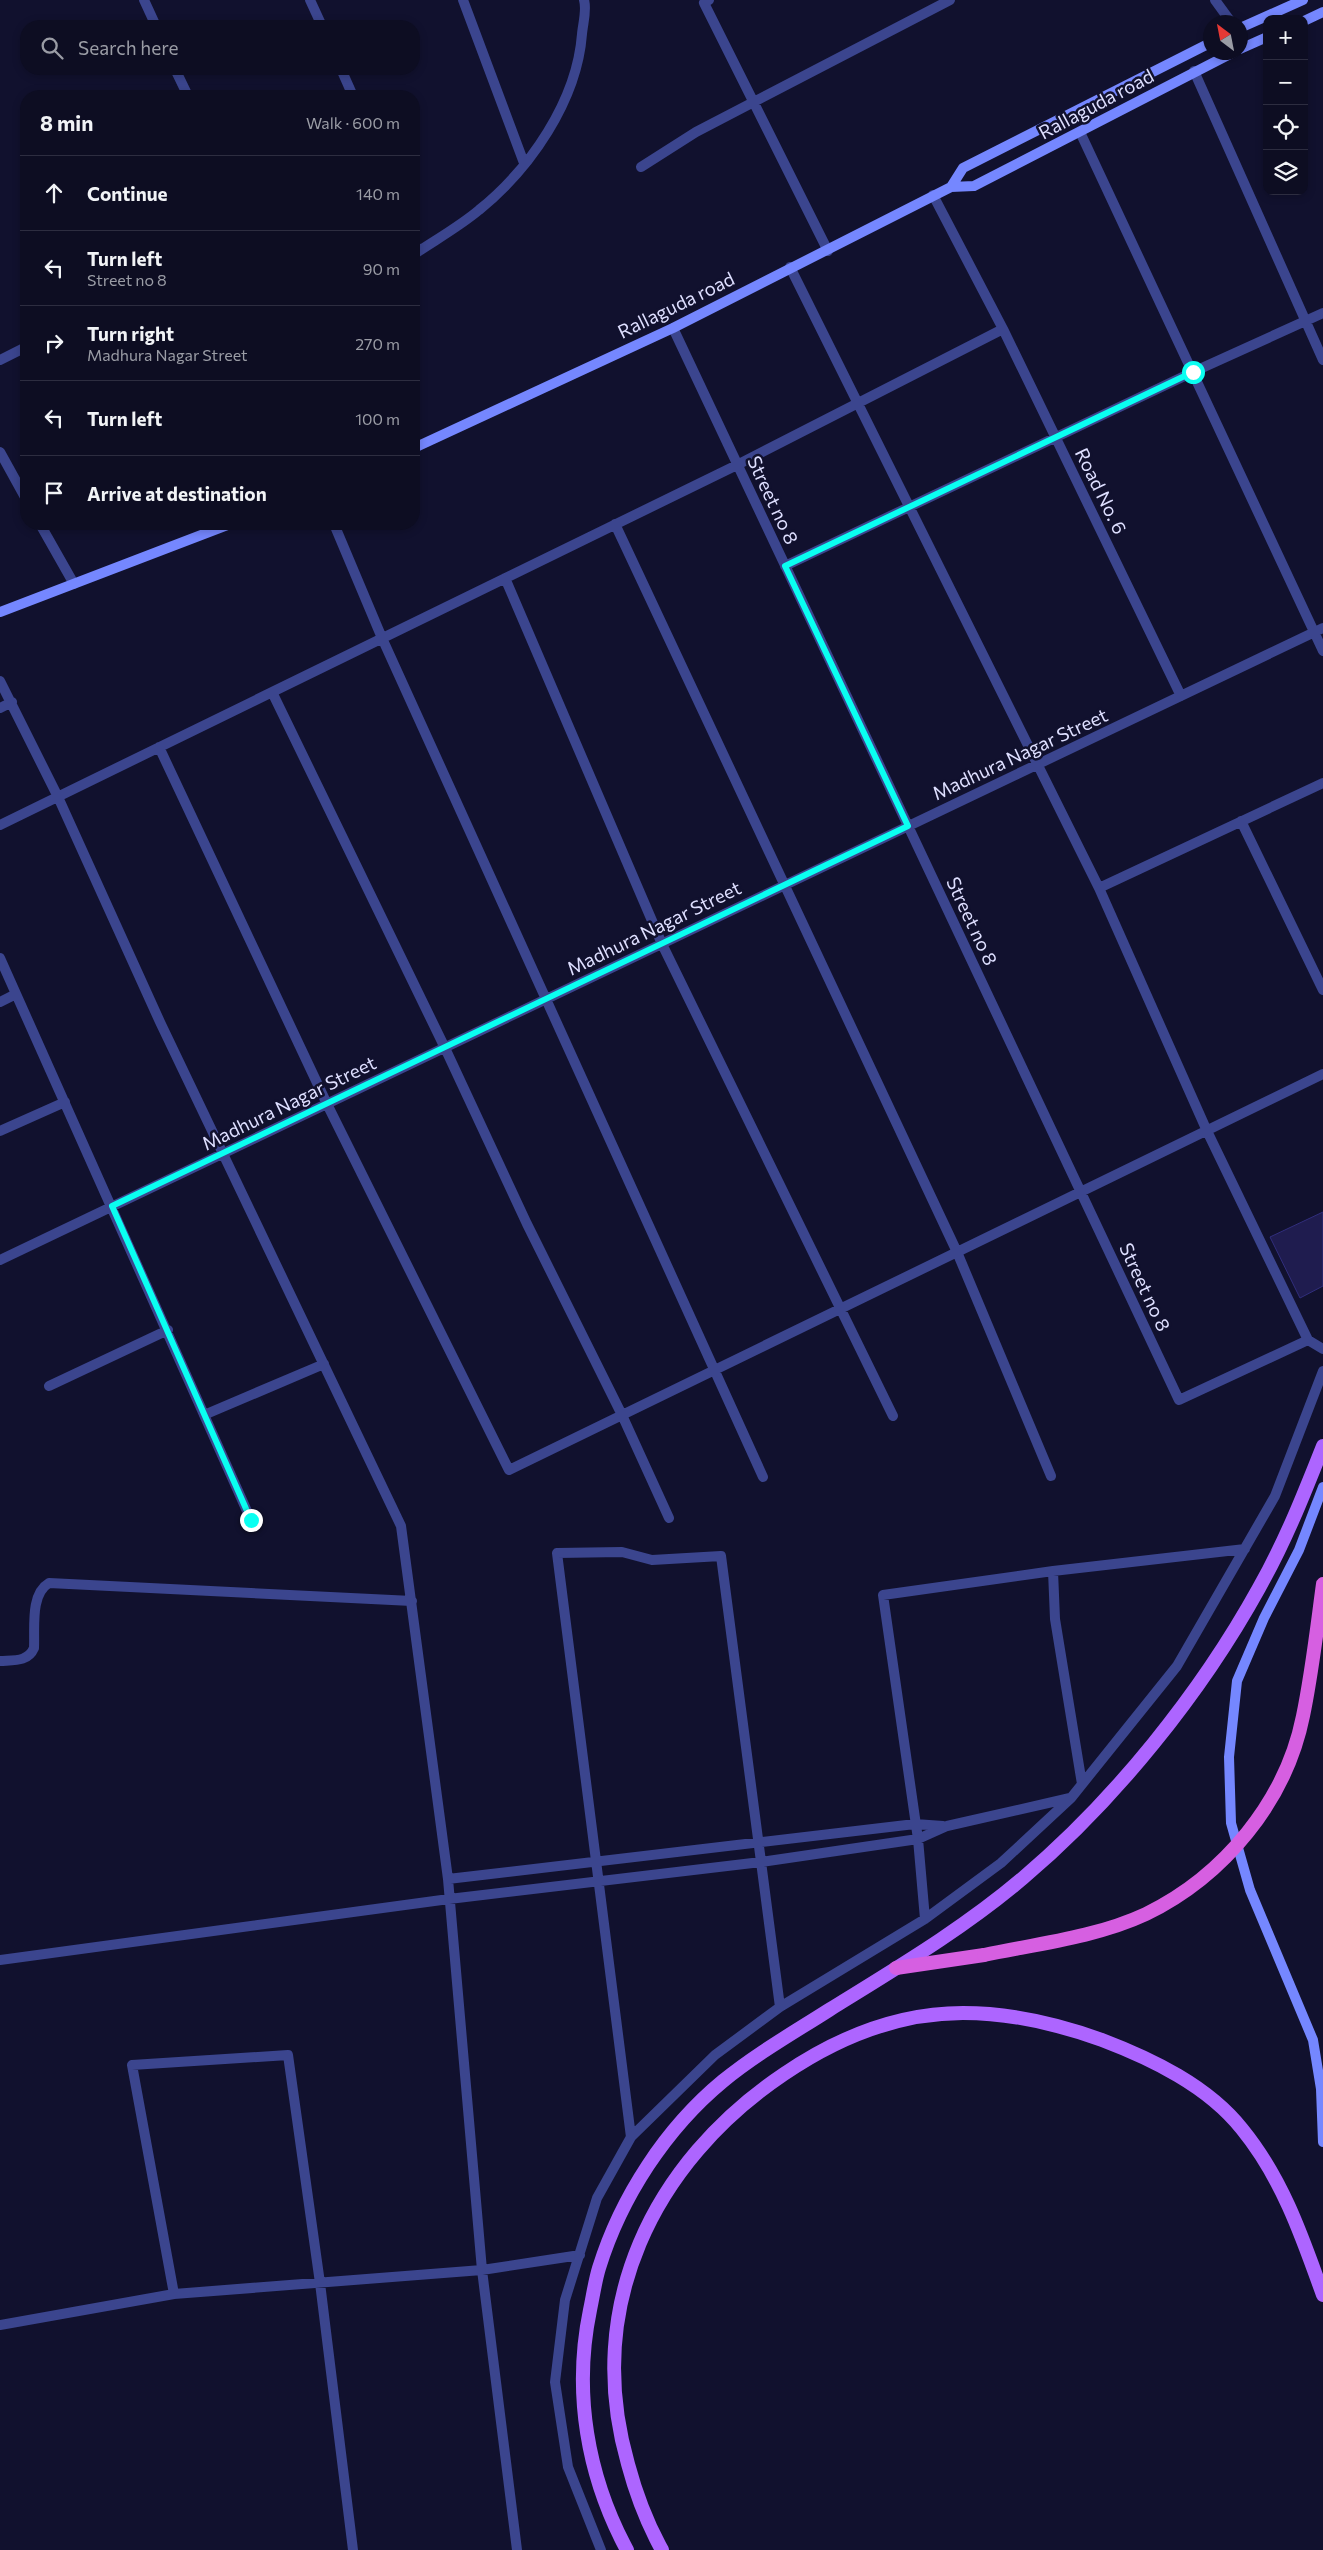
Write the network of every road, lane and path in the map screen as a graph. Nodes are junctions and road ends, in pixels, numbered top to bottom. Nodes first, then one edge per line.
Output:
1 (144, 0) edge
2 (310, 0) edge
3 (463, 0) edge
4 (584, 0) edge
5 (709, 0) edge
6 (950, 0) edge
7 (1215, 0) edge
8 (1303, 0) edge
9 (1323, 12) edge
10 (1226, 15) edge
11 (1308, 19) edge
12 (153, 20) edge
13 (319, 20) edge
14 (1248, 24) edge
15 (1263, 39) edge
16 (1248, 45) edge
17 (1203, 47) edge
18 (1217, 60) edge
19 (1194, 71) junction
20 (178, 75) edge
21 (344, 75) edge
22 (185, 90) edge
23 (350, 90) edge
24 (753, 102) junction
25 (1080, 132) junction
26 (524, 163) junction
27 (641, 167) dead end
28 (963, 168) junction
29 (974, 186) junction
30 (951, 187) junction
31 (933, 195) junction
32 (828, 251) junction
33 (420, 252) edge
34 (790, 267) junction
35 (1323, 313) edge
36 (1306, 321) junction
37 (673, 328) junction
38 (1003, 329) junction
39 (20, 350) edge
40 (0, 360) edge
41 (1323, 360) edge
42 (1193, 372) junction
43 (856, 404) junction
44 (1056, 437) junction
45 (420, 445) edge
46 (0, 452) edge
47 (737, 465) junction
48 (20, 488) edge
49 (909, 507) junction
50 (615, 524) junction
51 (43, 530) edge
52 (214, 530) edge
53 (337, 530) edge
54 (785, 566) junction
55 (505, 578) junction
56 (74, 584) junction
57 (0, 612) edge
58 (1319, 630) edge
59 (382, 638) junction
60 (1323, 651) edge
61 (0, 681) edge
62 (272, 692) junction
63 (1181, 696) junction
64 (12, 702) junction
65 (0, 708) edge
66 (159, 747) junction
67 (1037, 765) junction
68 (1323, 782) edge
69 (58, 797) junction
70 (1242, 821) junction
71 (0, 825) edge
72 (908, 826) junction
73 (785, 885) junction
74 (1098, 888) junction
75 (662, 944) junction
76 (0, 958) edge
77 (1323, 990) edge
78 (16, 994) junction
79 (546, 999) junction
80 (0, 1002) edge
81 (446, 1048) junction
82 (1323, 1074) edge
83 (65, 1102) junction
84 (327, 1104) junction
85 (0, 1131) edge
86 (1207, 1131) junction
87 (223, 1154) junction
88 (1080, 1192) junction
89 (112, 1206) junction
90 (957, 1252) junction
91 (0, 1260) edge
92 (841, 1309) junction
93 (168, 1330) junction
94 (1308, 1340) junction
95 (1323, 1349) edge
96 (324, 1364) junction
97 (715, 1370) junction
98 (1323, 1371) edge
99 (49, 1386) dead end
100 (204, 1415) junction
101 (622, 1415) junction
102 (893, 1416) dead end
103 (1323, 1446) edge
104 (1050, 1476) dead end
105 (763, 1477) dead end
106 (1323, 1487) edge
107 (669, 1518) dead end
108 (251, 1520) dead end
109 (1246, 1549) junction
110 (1053, 1571) junction
111 (1323, 1584) edge
112 (412, 1601) junction
113 (0, 1661) edge
114 (1082, 1784) junction
115 (1071, 1798) junction
116 (915, 1824) junction
117 (947, 1826) junction
118 (918, 1839) junction
119 (758, 1842) junction
120 (595, 1861) junction
121 (761, 1862) junction
122 (448, 1879) junction
123 (598, 1882) junction
124 (449, 1899) junction
125 (925, 1919) junction
126 (0, 1960) edge
127 (896, 1968) junction
128 (780, 2007) junction
129 (631, 2137) junction
130 (1323, 2142) edge
131 (580, 2255) junction
132 (482, 2270) junction
133 (320, 2283) junction
134 (174, 2294) junction
135 (1323, 2295) edge
136 (0, 2325) edge
137 (354, 2550) edge
138 (517, 2550) edge
139 (601, 2550) edge
140 (627, 2550) edge
141 (662, 2550) edge

1 - 12 street
2 - 13 street
3 - 26 street
4 - 26 street
5 - 24 street
6 - 24 street
7 - 10 street
8 - 14 main road
9 - 11 main road
15 - 16 main road
17 - 28 main road, Rallaguda road
18 - 19 main road, Rallaguda road
19 - 25 main road, Rallaguda road
19 - 36 street
20 - 22 street
21 - 23 street
24 - 27 street
24 - 32 street
25 - 29 main road, Rallaguda road
25 - 42 street
26 - 33 street
28 - 29 main road
28 - 30 main road
29 - 30 main road, Rallaguda road
30 - 31 main road, Rallaguda road
31 - 32 main road, Rallaguda road
31 - 38 street, Road No. 6
32 - 34 main road, Rallaguda road
34 - 37 main road, Rallaguda road
34 - 43 street
35 - 36 street
36 - 41 street
36 - 42 street
37 - 45 main road, Rallaguda road
37 - 47 street, Street no 8
38 - 43 street
38 - 44 street, Road No. 6
39 - 40 street
42 - 44 street
42 - 58 street
43 - 47 street
43 - 49 street
44 - 49 street
44 - 63 street, Road No. 6
46 - 48 street
47 - 50 street
47 - 54 street, Street no 8
49 - 54 street
49 - 67 street
50 - 55 street
50 - 73 street
51 - 56 street
52 - 56 main road
53 - 59 street
54 - 72 street, Street no 8
55 - 59 street
55 - 75 street
56 - 57 main road
58 - 60 street
58 - 63 street, Madhura Nagar Street
59 - 62 street
59 - 79 street
61 - 64 street
62 - 66 street
62 - 81 street
63 - 67 street, Madhura Nagar Street
64 - 65 street
64 - 69 street
66 - 69 street
66 - 84 street
67 - 72 street, Madhura Nagar Street
67 - 74 street
68 - 70 street
69 - 71 street
69 - 87 street
70 - 74 street
70 - 77 street
72 - 73 street, Madhura Nagar Street
72 - 88 street, Street no 8
73 - 75 street, Madhura Nagar Street
73 - 90 street
74 - 86 street
75 - 79 street, Madhura Nagar Street
75 - 92 street
76 - 78 street
78 - 80 street
78 - 83 street
79 - 81 street, Madhura Nagar Street
79 - 97 street
81 - 84 street, Madhura Nagar Street
81 - 101 street
82 - 86 street
83 - 85 street
83 - 89 street
84 - 87 street, Madhura Nagar Street
84 - 101 street
86 - 88 street
86 - 94 street
87 - 89 street, Madhura Nagar Street
87 - 96 street
88 - 90 street
88 - 94 street, Street no 8
89 - 91 street, Madhura Nagar Street
89 - 93 street
90 - 92 street
90 - 104 street
92 - 97 street
92 - 102 street
93 - 99 street
93 - 100 street
94 - 95 street
96 - 100 street
96 - 112 street
97 - 101 street
97 - 105 street
98 - 109 street
100 - 108 street
101 - 107 street
103 - 127 main road
106 - 130 main road
109 - 110 street
109 - 114 street
110 - 114 street
110 - 116 street
111 - 127 highway, bridge
112 - 113 street
112 - 122 street
114 - 115 street
115 - 117 street
115 - 125 street
116 - 117 street
116 - 118 street
116 - 119 street
117 - 118 street
118 - 121 street
118 - 125 street
119 - 120 street
119 - 120 street
119 - 121 street
120 - 122 street
120 - 123 street
121 - 123 street
121 - 128 street
122 - 124 street
123 - 124 street
123 - 129 street
124 - 126 street
124 - 132 street
125 - 128 street
127 - 140 main road
128 - 129 street
129 - 131 street
131 - 132 street
131 - 139 street
132 - 133 street
132 - 138 street
133 - 134 street
133 - 134 street
133 - 137 street
134 - 136 street
135 - 141 main road

